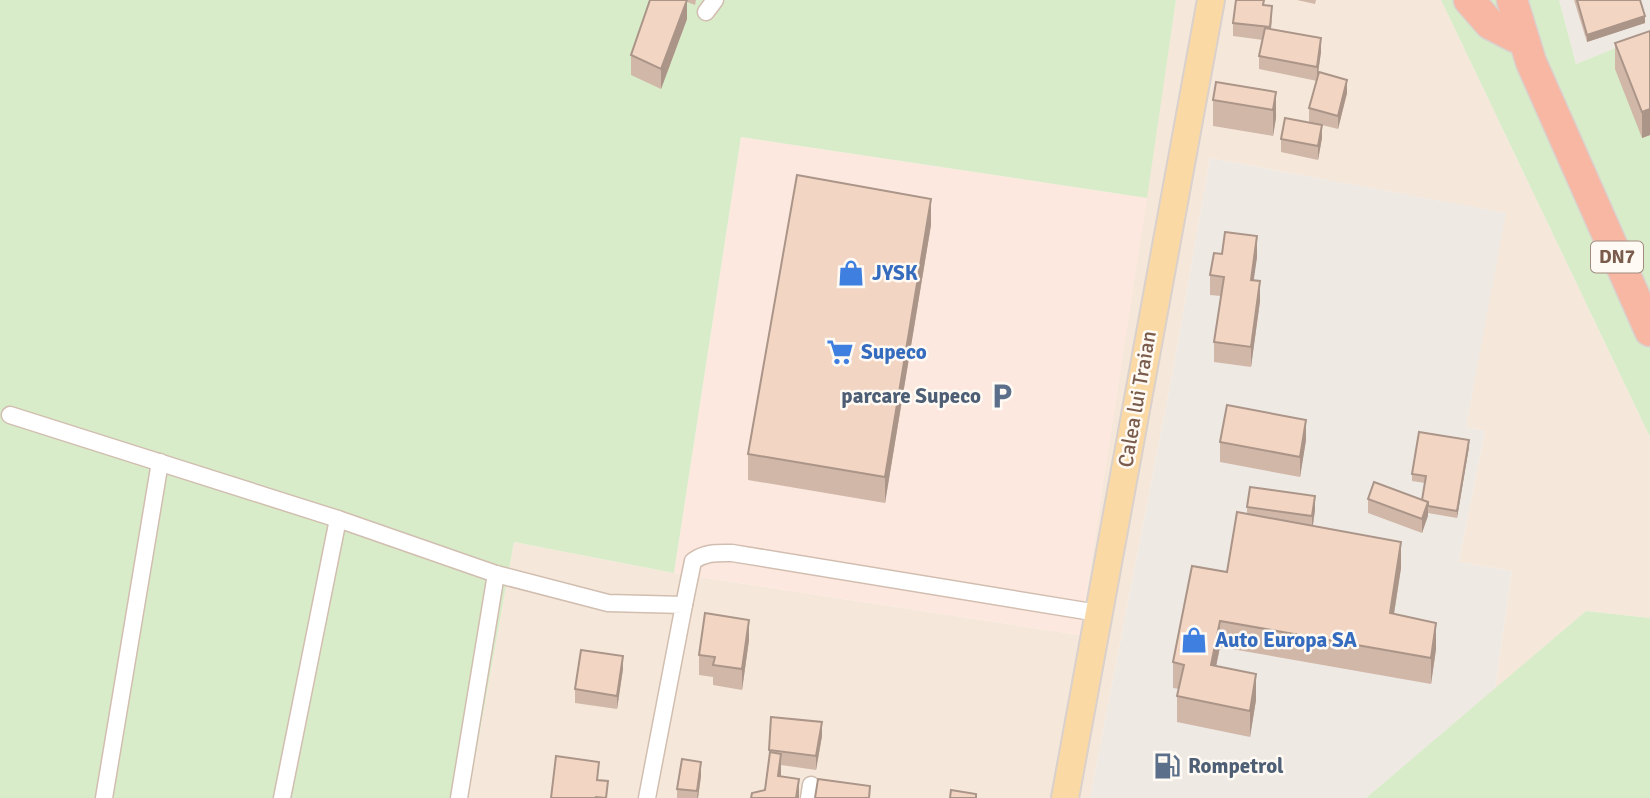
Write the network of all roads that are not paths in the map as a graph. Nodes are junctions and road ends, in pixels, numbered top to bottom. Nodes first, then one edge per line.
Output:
1 (1211, 0) edge
2 (1469, 0) edge
3 (1496, 0) edge
4 (1512, 0) edge
5 (1515, 37) junction
6 (1531, 62) junction
7 (1650, 331) edge
8 (10, 415) dead end
9 (160, 462) junction
10 (338, 519) junction
11 (496, 574) junction
12 (684, 605) junction
13 (1098, 613) junction
14 (104, 798) edge
15 (282, 798) edge
16 (459, 798) edge
17 (648, 798) edge
18 (1065, 798) edge

1 - 13 main road, Calea lui Traian
2 - 5 highway
3 - 5 highway, DN7
4 - 6 highway, DN7
5 - 6 highway, DN7
6 - 7 highway, DN7
8 - 9 street
9 - 10 street
9 - 14 street
10 - 11 street
10 - 15 street
11 - 12 street
11 - 16 street
12 - 13 street
12 - 17 street
13 - 18 main road, Calea lui Traian

